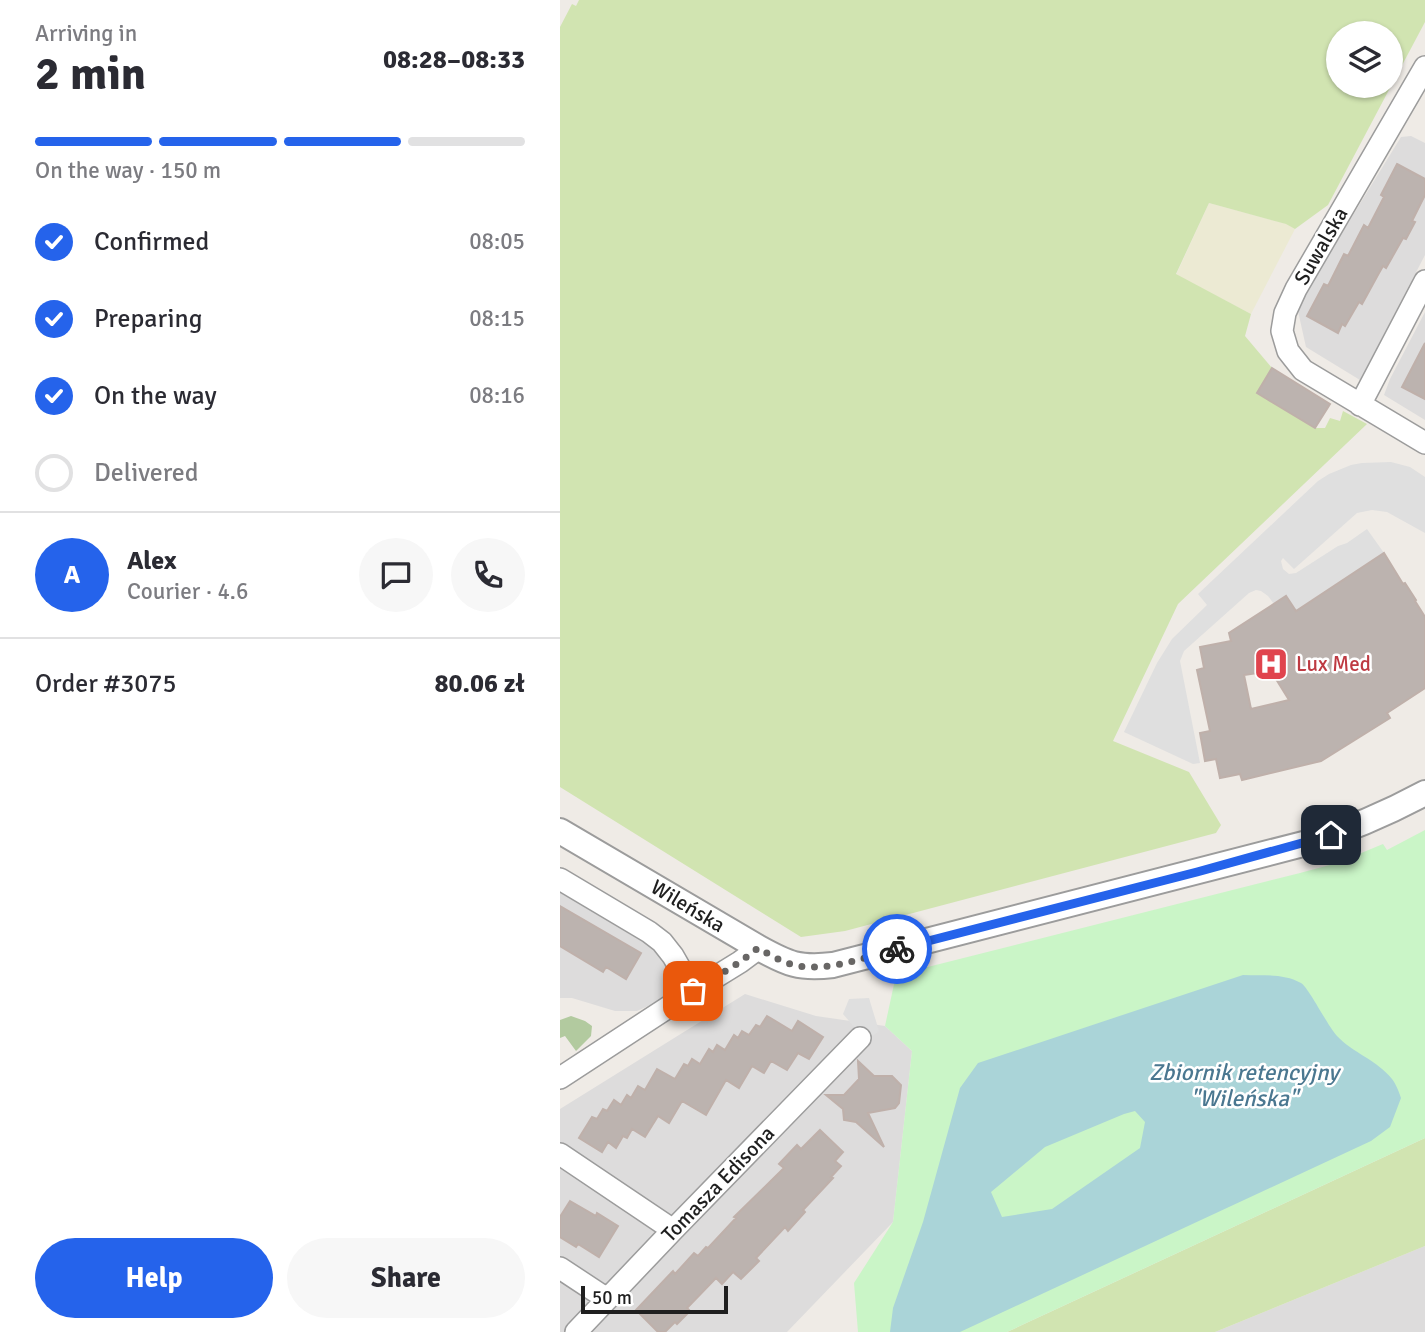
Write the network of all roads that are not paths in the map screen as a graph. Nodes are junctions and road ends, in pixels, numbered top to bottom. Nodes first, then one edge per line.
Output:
1 (1425, 67) edge
2 (1425, 281) edge
3 (1360, 405) junction
4 (1425, 443) edge
5 (1425, 793) edge
6 (560, 831) edge
7 (560, 879) edge
8 (758, 948) junction
9 (693, 991) junction
10 (860, 1038) dead end
11 (560, 1078) edge
12 (560, 1154) edge
13 (673, 1230) junction
14 (560, 1268) edge
15 (607, 1299) junction
16 (576, 1332) edge

1 - 3 street, Suwalska
2 - 3 street
3 - 4 street, Suwalska
5 - 8 street, Wileńska
6 - 8 street, Wileńska
7 - 9 street, Wileńska
8 - 9 street
9 - 11 street
10 - 13 street, Tomasza Edisona
12 - 13 street
13 - 15 street, Tomasza Edisona
14 - 15 street
15 - 16 street, Tomasza Edisona

